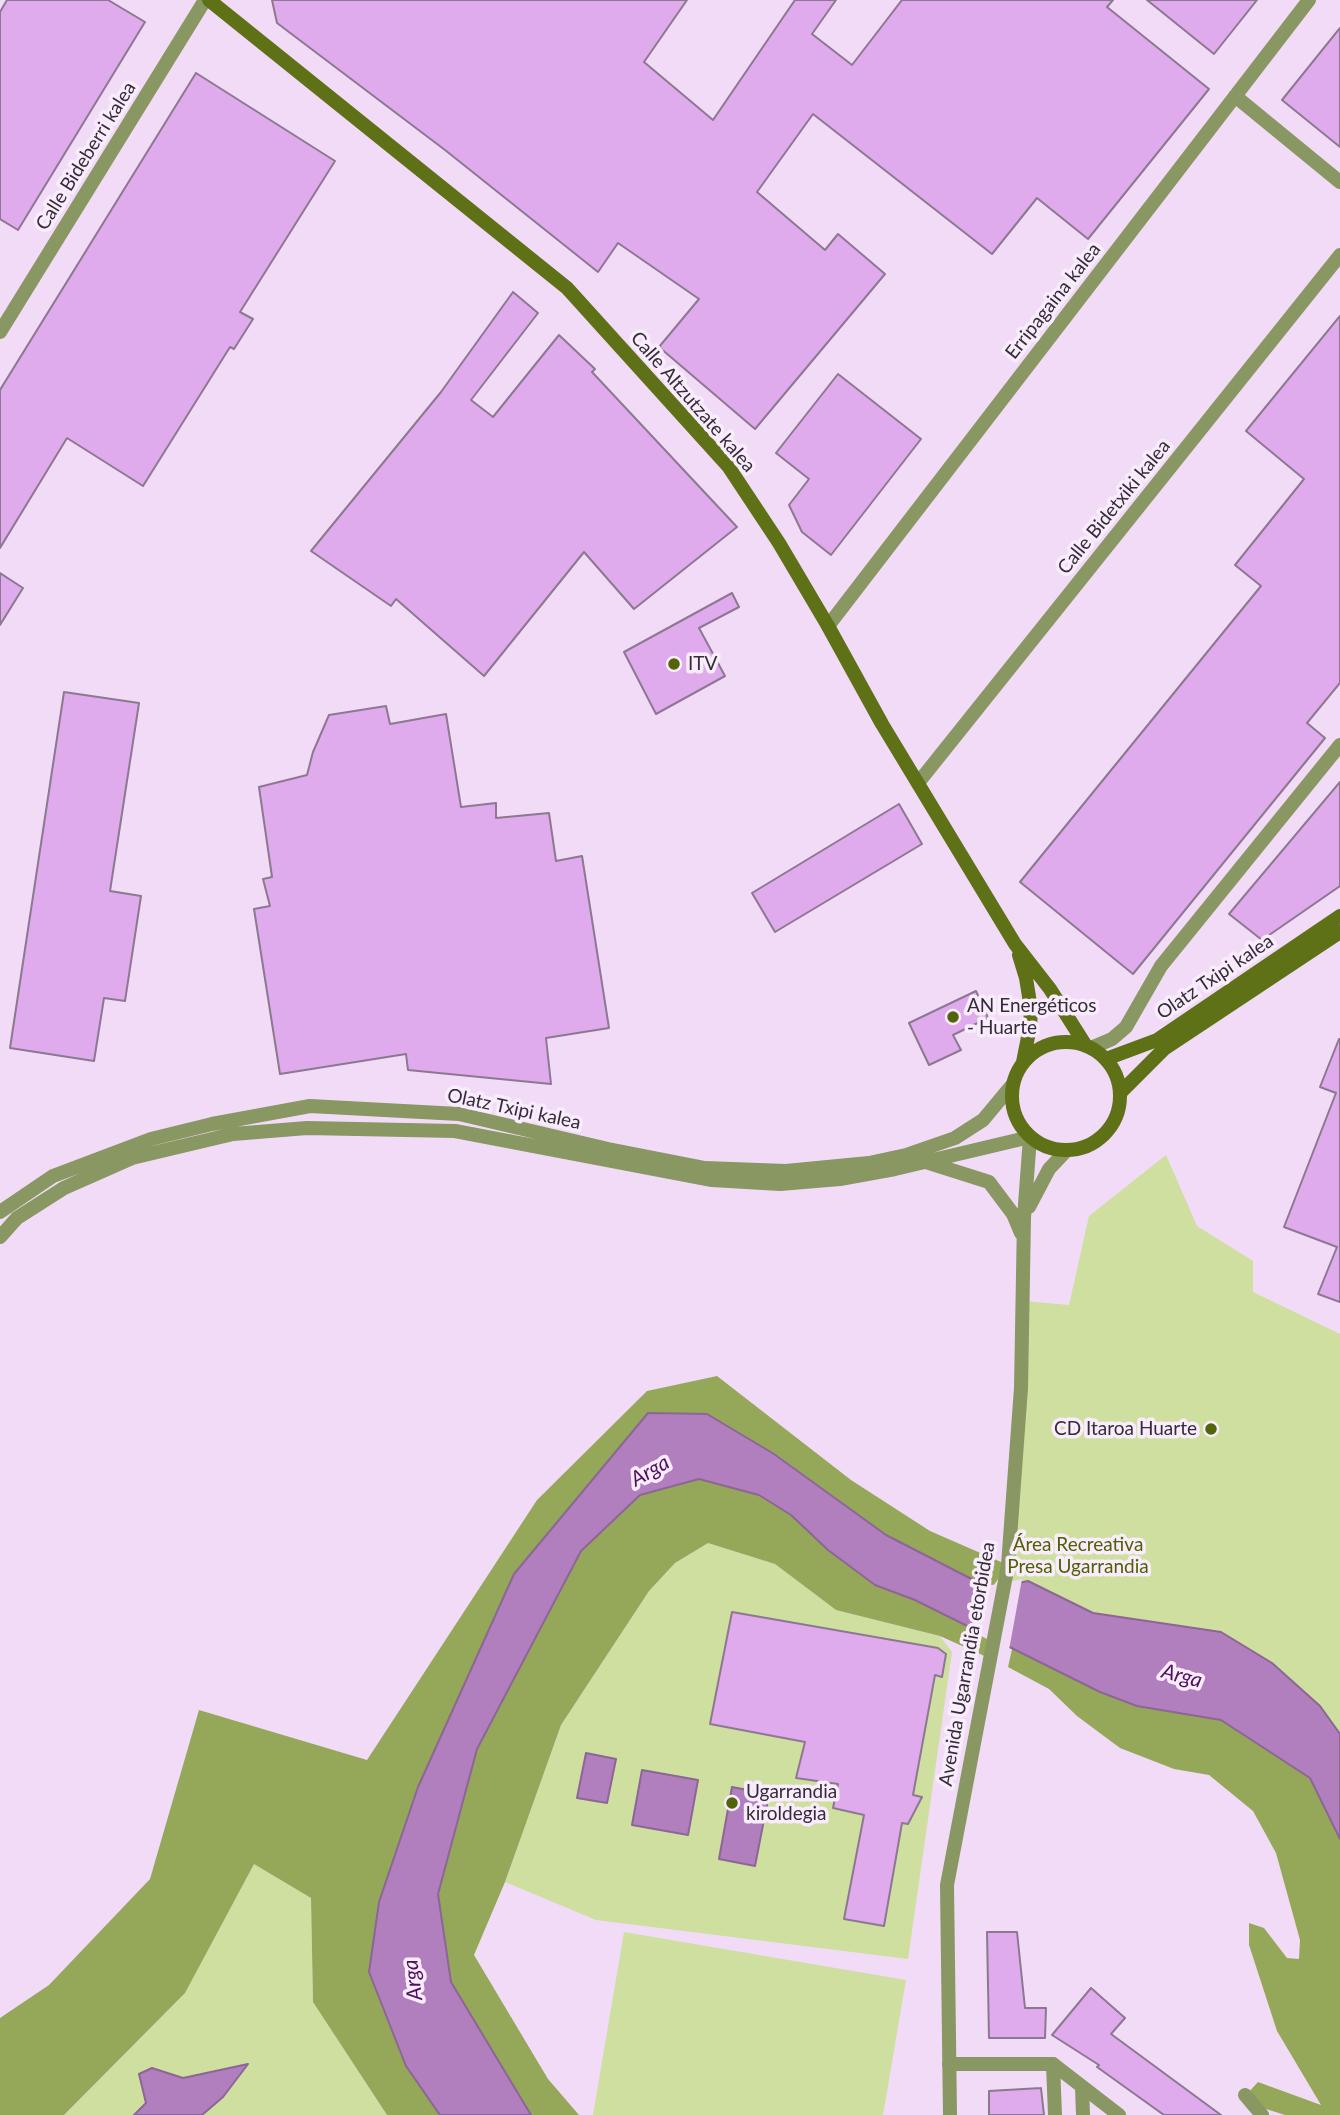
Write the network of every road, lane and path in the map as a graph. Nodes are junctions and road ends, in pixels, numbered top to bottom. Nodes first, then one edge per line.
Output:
1 (207, 0) edge
2 (1309, 0) edge
3 (1235, 96) junction
4 (1340, 182) edge
5 (1340, 256) edge
6 (0, 331) edge
7 (828, 625) junction
8 (1340, 745) edge
9 (918, 783) junction
10 (1340, 916) edge
11 (1340, 932) edge
12 (1016, 944) junction
13 (1089, 1047) junction
14 (1106, 1059) junction
15 (1022, 1065) junction
16 (1013, 1084) junction
17 (1120, 1093) junction
18 (1030, 1137) junction
19 (1067, 1150) junction
20 (925, 1162) junction
21 (0, 1212) edge
22 (1024, 1218) junction
23 (0, 1237) edge
24 (1024, 1240) junction
25 (949, 2064) junction
26 (1053, 2064) junction
27 (1082, 2087) junction
28 (1245, 2095) dead end
29 (1259, 2112) edge
30 (950, 2115) edge
31 (1055, 2115) edge
32 (1083, 2115) edge
33 (1119, 2115) edge
34 (1276, 2115) edge

1 - 6 street, Calle Bideberri kalea
1 - 7 main road, Calle Altzutzate kalea
2 - 3 street, Erripagaina kalea
3 - 4 street
3 - 7 street, Erripagaina kalea
5 - 9 street, Calle Bidetxiki kalea
7 - 9 main road, Calle Altzutzate kalea
8 - 13 street
9 - 12 main road, Calle Altzutzate kalea
10 - 14 main road, Olatz Txipi kalea
11 - 17 main road, Olatz Txipi kalea
12 - 13 main road
12 - 15 main road
13 - 14 main road
13 - 15 main road
14 - 17 main road
15 - 16 main road
16 - 18 main road
16 - 21 street, Olatz Txipi kalea
17 - 19 main road
18 - 19 main road
18 - 20 street, Olatz Txipi kalea
18 - 22 street, Avenida Ugarrandia etorbidea
19 - 22 street, Avenida Ugarrandia etorbidea
20 - 23 street, Olatz Txipi kalea
20 - 24 street
22 - 24 street, Avenida Ugarrandia etorbidea
24 - 25 street, Avenida Ugarrandia etorbidea
25 - 26 street
25 - 30 street, Avenida Ugarrandia etorbidea
26 - 27 street
26 - 31 street
27 - 32 street
27 - 33 street
28 - 29 street
29 - 34 street

